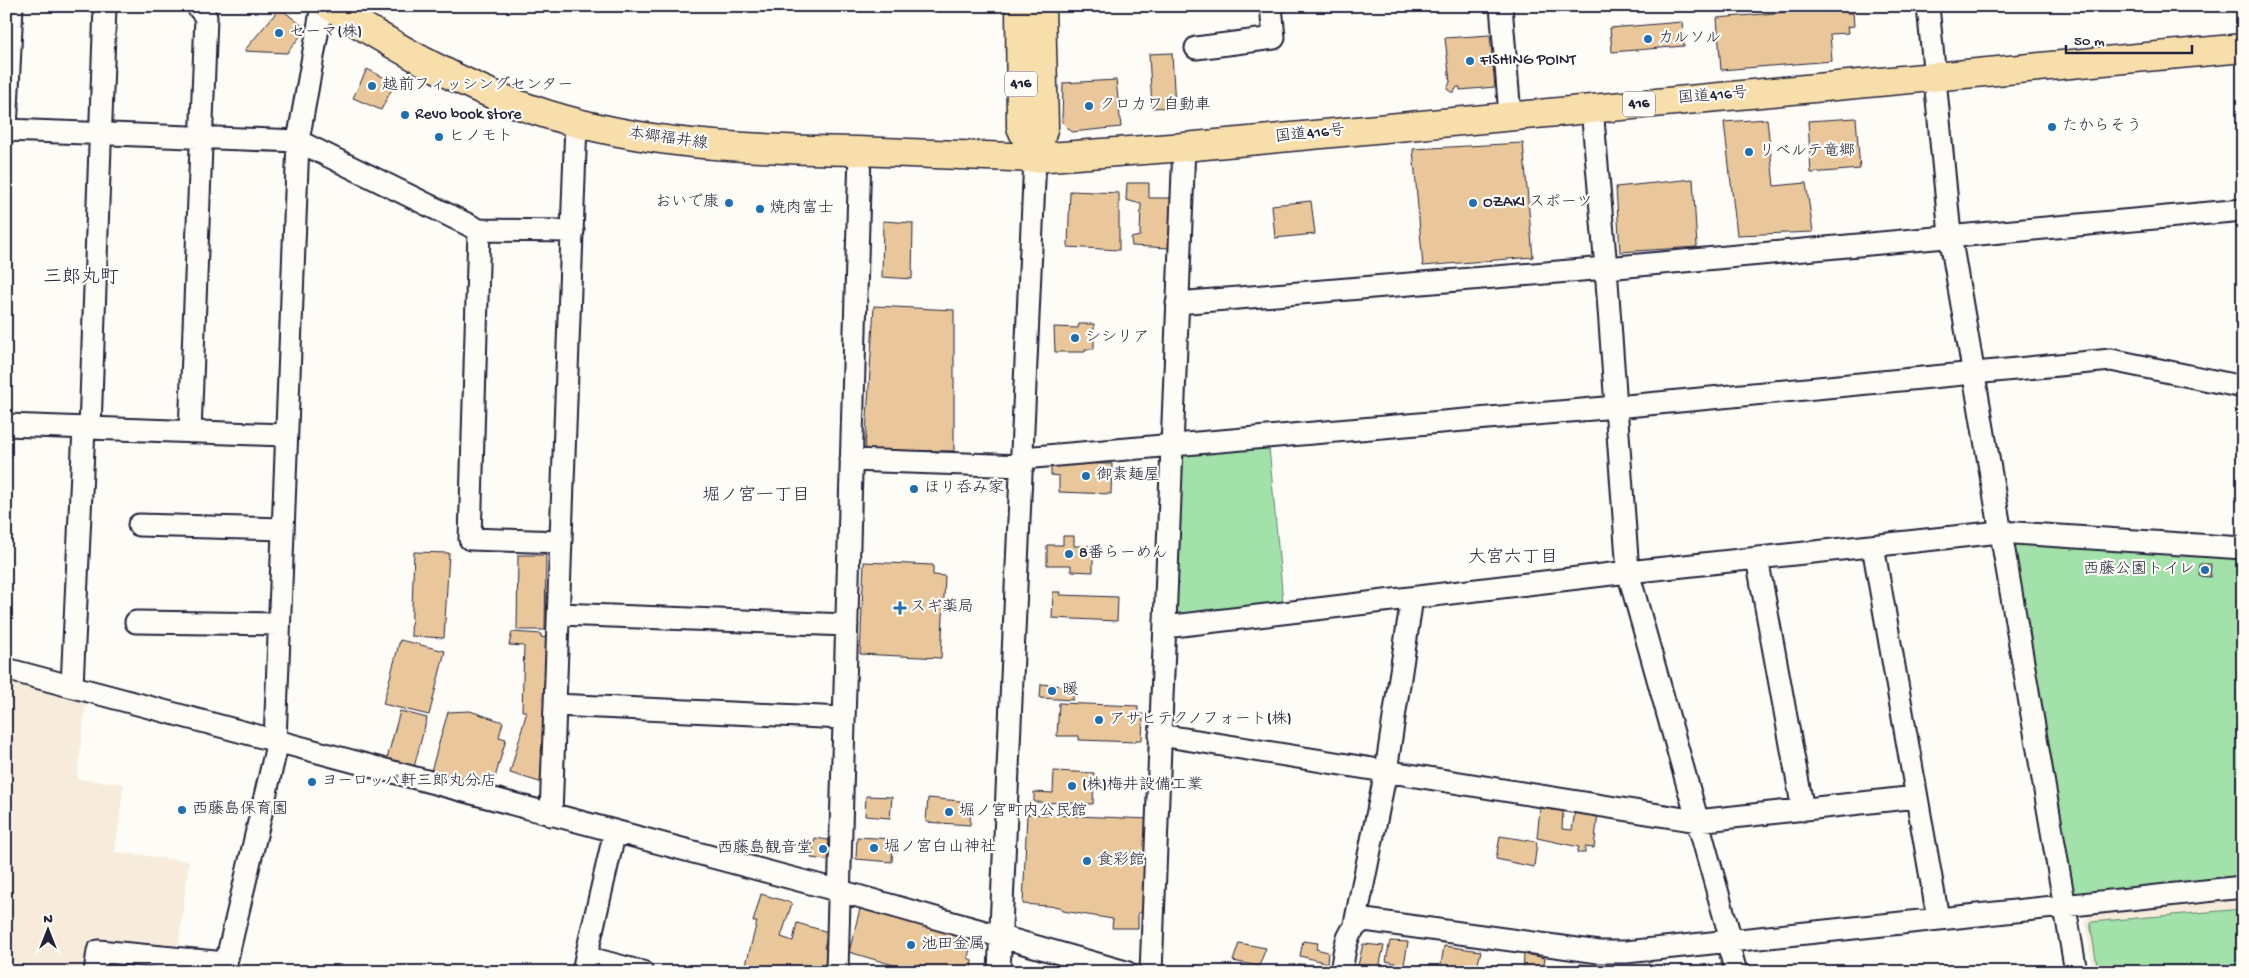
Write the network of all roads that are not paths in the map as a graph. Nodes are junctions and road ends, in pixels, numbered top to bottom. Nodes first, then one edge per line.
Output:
1 (12, 6) edge
2 (105, 6) edge
3 (197, 6) edge
4 (322, 6) edge
5 (330, 6) edge
6 (1020, 6) edge
7 (1041, 6) edge
8 (1271, 6) edge
9 (1501, 6) edge
10 (1928, 6) edge
11 (8, 44) edge
12 (1196, 48) dead end
13 (2243, 48) edge
14 (1934, 76) junction
15 (1592, 108) junction
16 (1510, 115) junction
17 (576, 123) junction
18 (101, 134) junction
19 (201, 137) junction
20 (298, 141) junction
21 (1184, 147) junction
22 (860, 152) junction
23 (1035, 158) junction
24 (2243, 210) edge
25 (479, 230) junction
26 (573, 231) junction
27 (1950, 235) junction
28 (1606, 268) junction
29 (1178, 303) junction
30 (1974, 373) junction
31 (2243, 387) edge
32 (1616, 407) junction
33 (6, 425) edge
34 (87, 428) junction
35 (190, 432) junction
36 (286, 435) junction
37 (1172, 444) junction
38 (852, 460) junction
39 (1023, 462) junction
40 (139, 525) dead end
41 (283, 529) junction
42 (2000, 532) junction
43 (561, 542) junction
44 (1873, 546) junction
45 (2243, 548) edge
46 (1757, 558) junction
47 (1628, 572) junction
48 (1412, 598) junction
49 (559, 614) junction
50 (136, 622) dead end
51 (279, 624) junction
52 (847, 625) junction
53 (1165, 627) junction
54 (6, 669) edge
55 (72, 686) junction
56 (555, 705) junction
57 (844, 718) junction
58 (1160, 735) junction
59 (276, 741) junction
60 (1386, 771) junction
61 (1916, 797) junction
62 (1803, 810) junction
63 (551, 815) junction
64 (1697, 821) junction
65 (615, 831) junction
66 (2243, 887) edge
67 (840, 891) junction
68 (2064, 905) junction
69 (1938, 918) junction
70 (1355, 924) junction
71 (1001, 935) junction
72 (1729, 940) junction
73 (584, 964) edge
74 (95, 972) edge
75 (642, 972) edge
76 (837, 972) edge
77 (999, 972) edge
78 (1126, 972) edge
79 (1151, 972) edge
80 (1341, 972) edge
81 (1736, 972) edge
82 (2076, 972) edge

1 - 11 street
2 - 18 street
3 - 19 street
4 - 20 street
5 - 17 main road, 本郷福井線
6 - 23 main road, 416
7 - 23 main road, 416
8 - 12 street
9 - 16 street
10 - 14 street
11 - 18 street
13 - 14 main road, 国道416号 / 416
14 - 15 main road, 国道416号 / 416
14 - 27 street
15 - 16 main road, 国道416号 / 416
15 - 28 street
16 - 21 main road, 国道416号 / 416
17 - 22 main road, 本郷福井線
17 - 26 street
18 - 19 street
18 - 34 street
19 - 20 street
19 - 35 street
20 - 25 street
20 - 36 street
21 - 23 main road, 国道416号 / 416
21 - 29 street
22 - 23 main road, 本郷福井線
22 - 38 street
23 - 39 street
24 - 27 street
25 - 26 street
25 - 43 street
26 - 43 street
27 - 28 street
27 - 30 street
28 - 29 street
28 - 32 street
29 - 37 street
30 - 31 street
30 - 32 street
30 - 42 street
32 - 37 street
32 - 47 street
33 - 34 street
34 - 35 street
34 - 55 street
35 - 36 street
36 - 41 street
37 - 39 street
37 - 53 street
38 - 39 street
38 - 52 street
39 - 71 street
40 - 41 street
41 - 51 street
42 - 44 street
42 - 45 street
42 - 68 street
43 - 49 street
44 - 46 street
44 - 61 street
46 - 47 street
46 - 62 street
47 - 48 street
47 - 64 street
48 - 53 street
48 - 60 street
49 - 52 street
49 - 56 street
50 - 51 street
51 - 59 street
52 - 57 street
53 - 58 street
54 - 55 street
55 - 59 street
56 - 57 street
56 - 63 street
57 - 67 street
58 - 60 street
58 - 79 street
59 - 63 street
59 - 74 street
60 - 64 street
60 - 70 street
61 - 62 street
61 - 69 street
62 - 64 street
63 - 65 street
64 - 72 street
65 - 67 street
65 - 73 street
66 - 68 street
67 - 71 street
67 - 76 street
68 - 69 street
68 - 82 street
69 - 72 street
70 - 72 street
70 - 80 street
71 - 77 street
71 - 78 street
72 - 81 street
73 - 75 street

